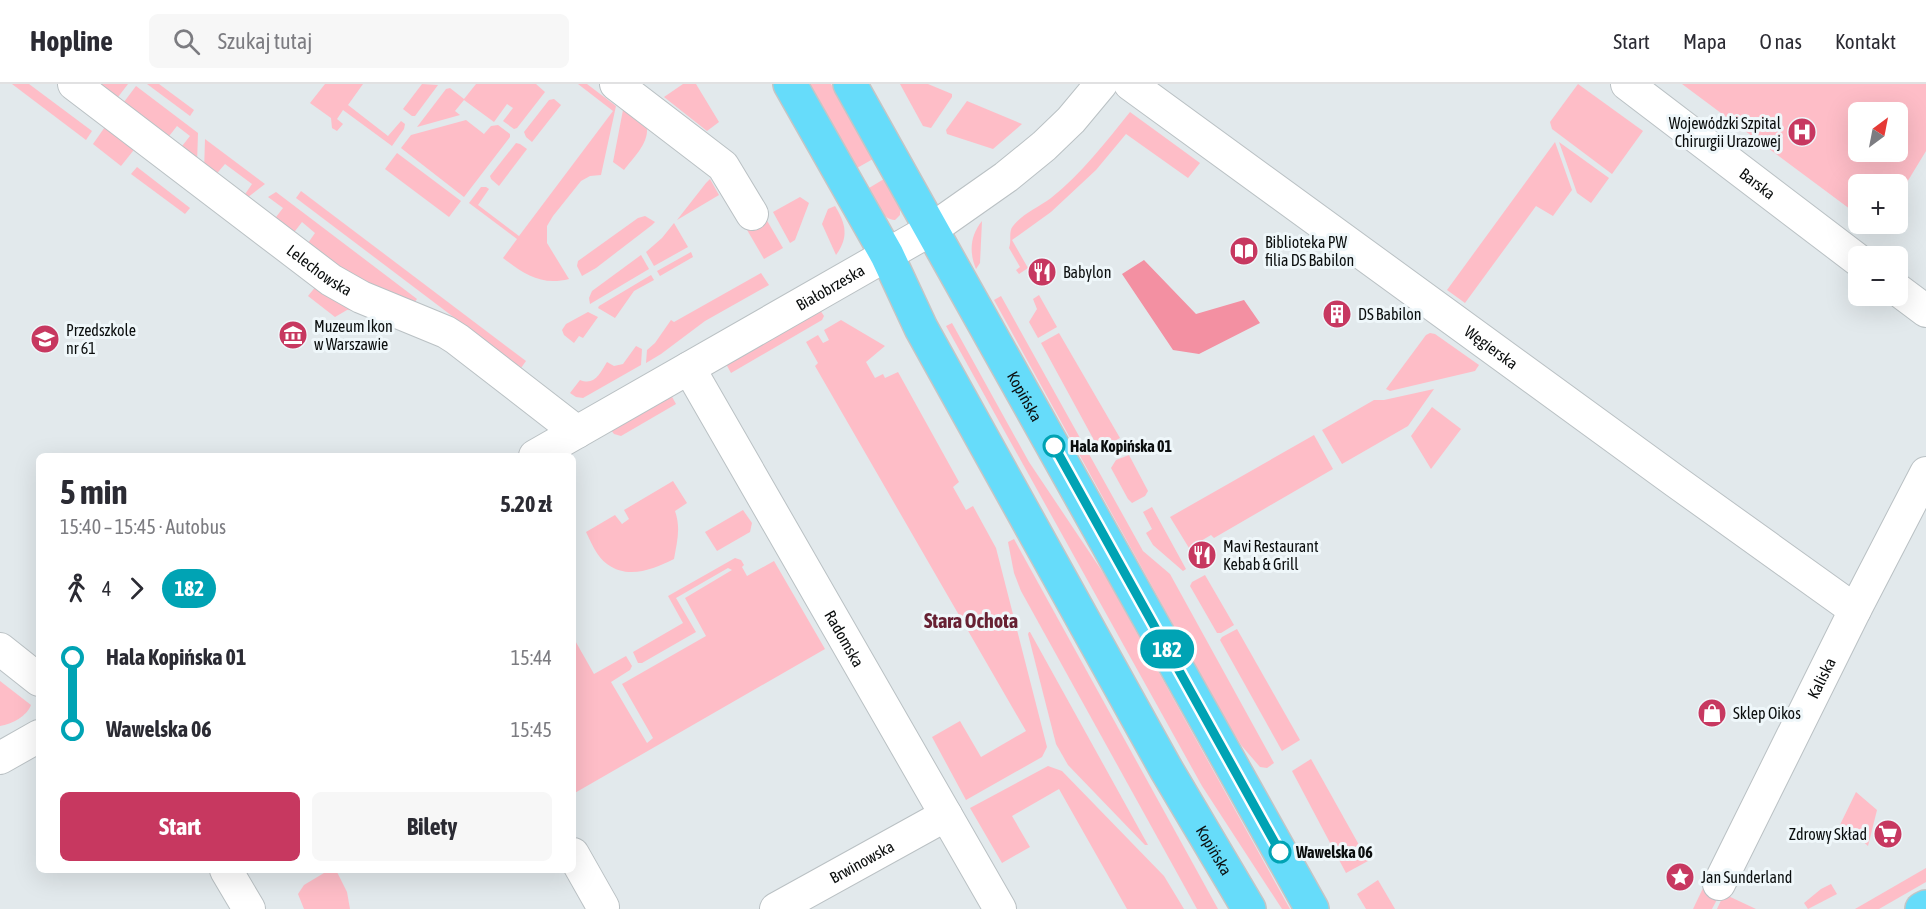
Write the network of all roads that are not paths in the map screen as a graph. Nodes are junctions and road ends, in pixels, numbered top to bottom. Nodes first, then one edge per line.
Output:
1 (74, 84) edge
2 (616, 84) edge
3 (790, 84) edge
4 (850, 84) edge
5 (1101, 84) edge
6 (1130, 84) edge
7 (1627, 84) edge
8 (752, 214) dead end
9 (932, 229) junction
10 (1848, 252) edge
11 (887, 255) junction
12 (1908, 298) edge
13 (1926, 311) edge
14 (689, 368) junction
15 (577, 432) junction
16 (540, 453) edge
17 (1926, 473) edge
18 (1855, 610) junction
19 (0, 649) edge
20 (36, 678) edge
21 (36, 738) edge
22 (0, 758) edge
23 (946, 815) junction
24 (576, 859) edge
25 (228, 873) edge
26 (1719, 884) dead end
27 (603, 907) dead end
28 (1926, 907) edge
29 (249, 909) edge
30 (776, 909) edge
31 (1000, 909) edge
32 (1249, 909) edge
33 (1312, 909) edge
34 (1922, 909) edge

1 - 15 street, Lelechowska
2 - 8 street
3 - 11 main road, Kopińska
4 - 9 main road, Kopińska
5 - 9 street, Białobrzeska
6 - 18 street, Węgierska
7 - 10 street, Barska
9 - 11 street, Białobrzeska
9 - 33 main road, Kopińska
11 - 14 street, Białobrzeska
11 - 32 main road, Kopińska
12 - 13 street
14 - 15 street, Białobrzeska
14 - 23 street, Radomska
15 - 16 street, Białobrzeska
17 - 18 street, Kaliska
18 - 26 street, Kaliska
19 - 20 street
21 - 22 street
23 - 30 street, Brwinowska
23 - 31 street, Radomska
24 - 27 street
25 - 29 street
28 - 34 main road

